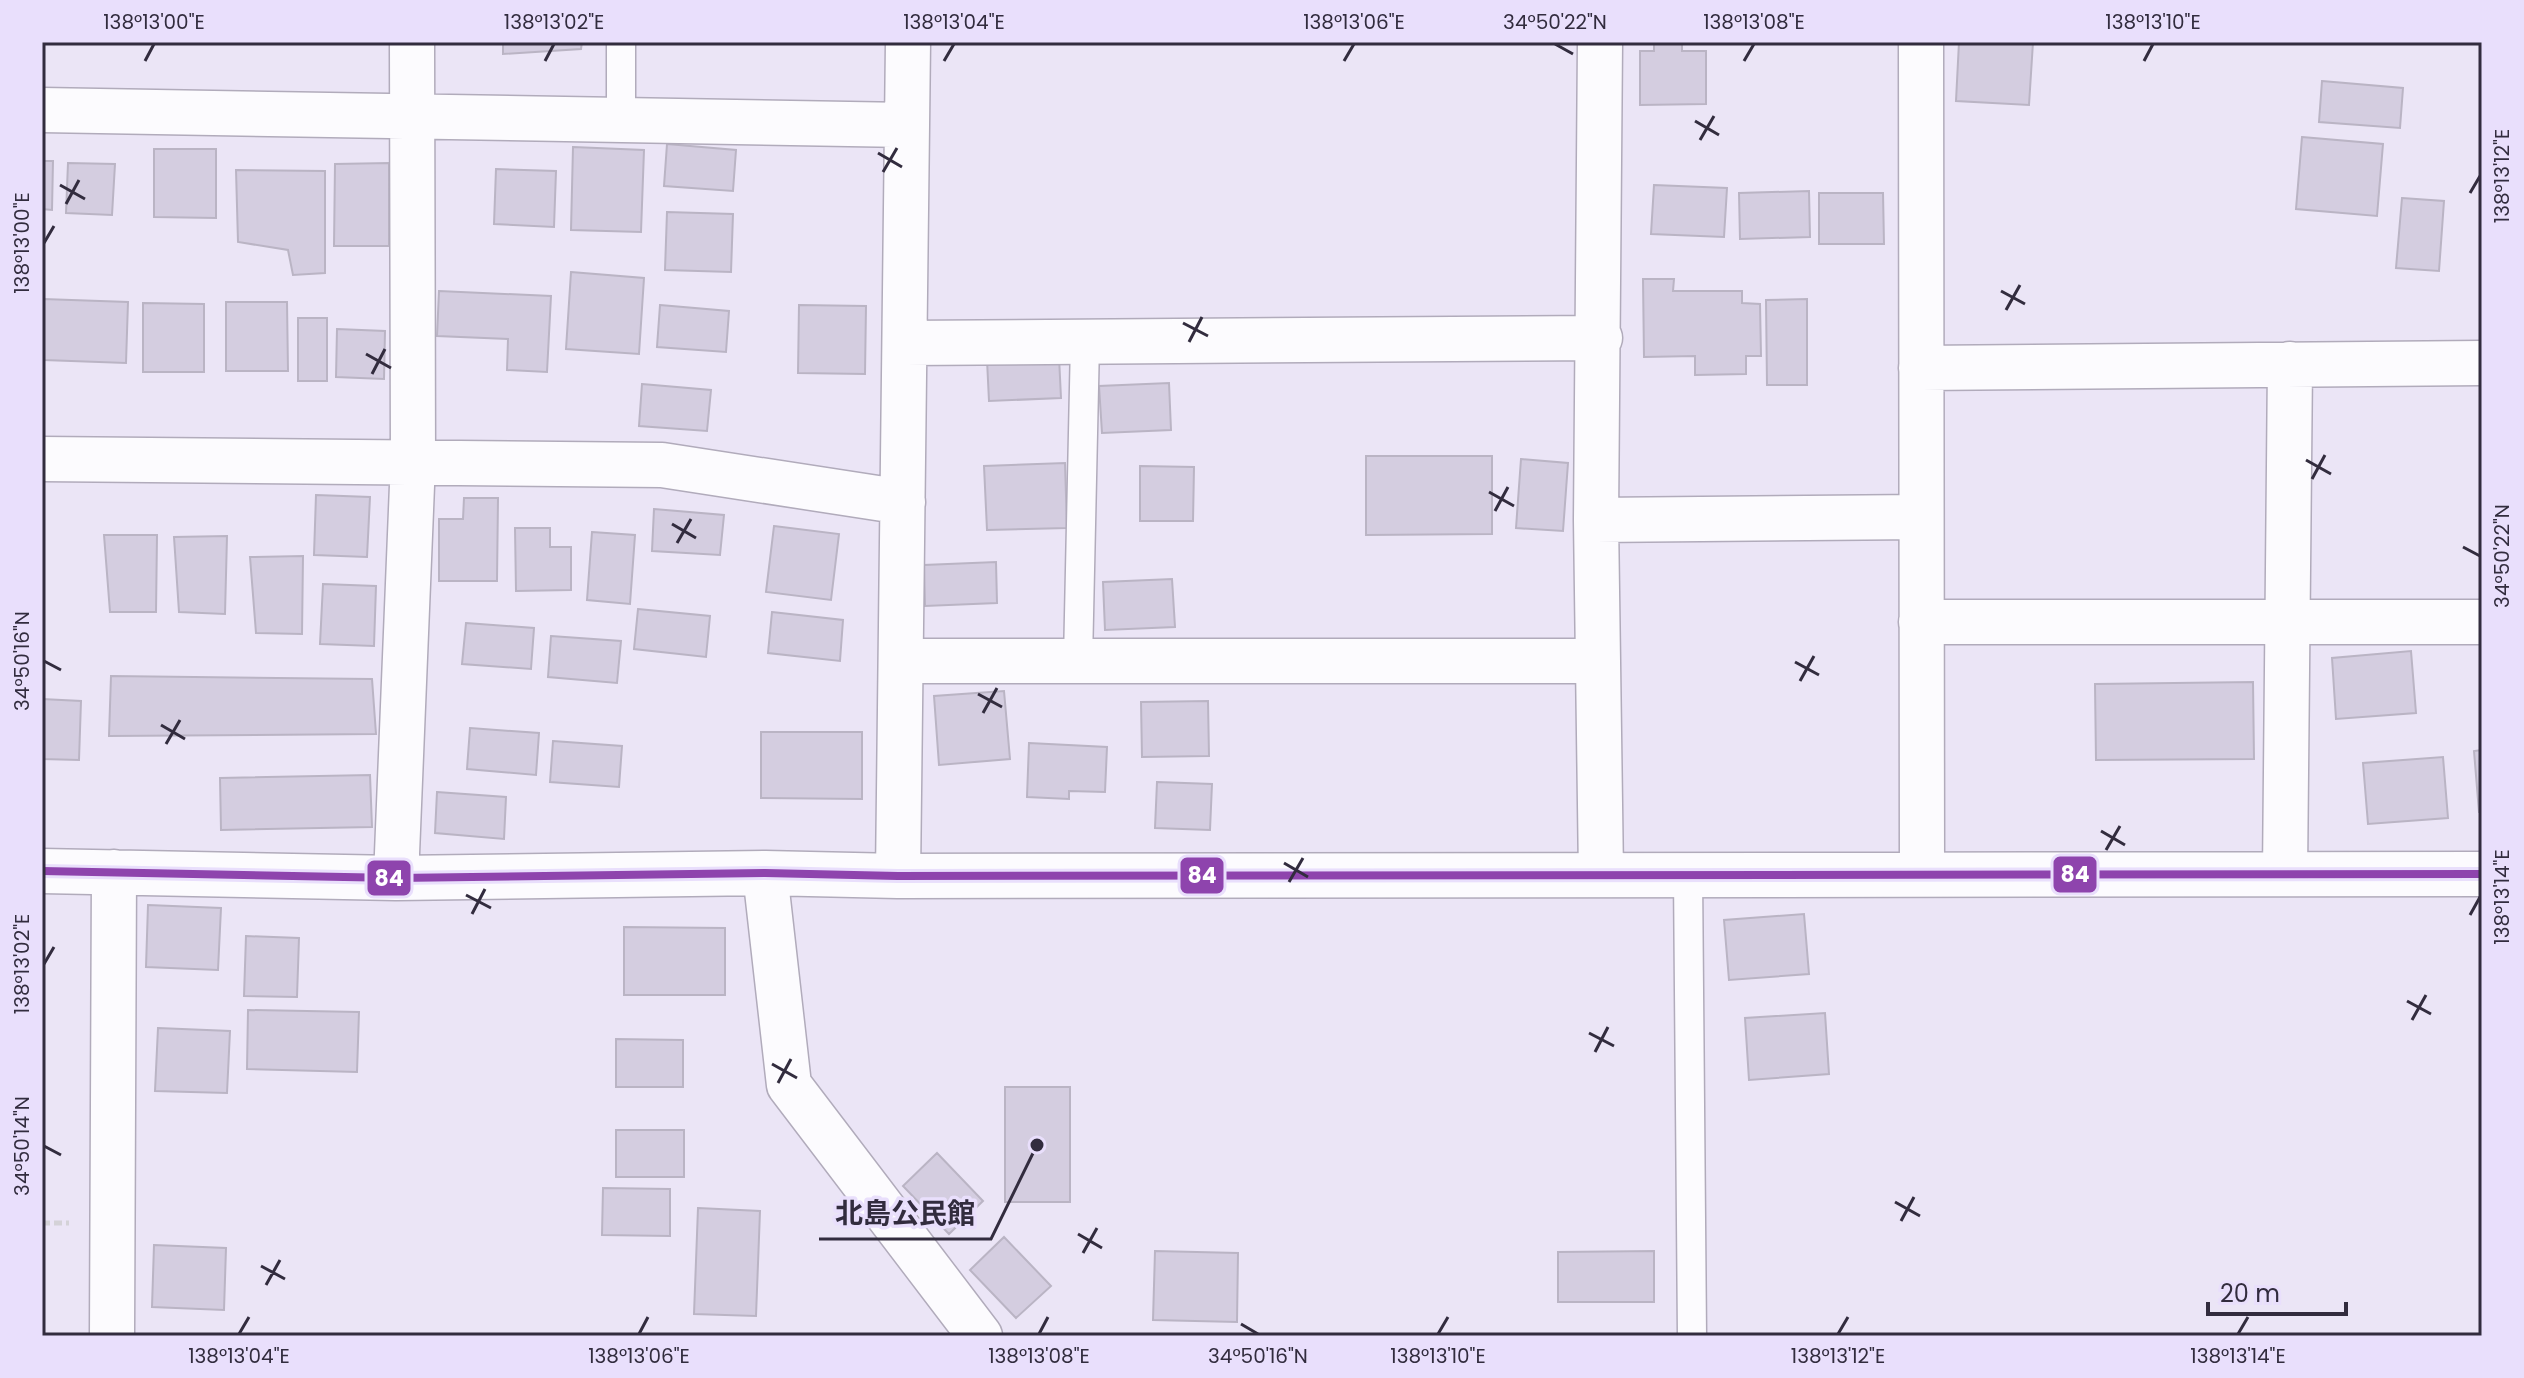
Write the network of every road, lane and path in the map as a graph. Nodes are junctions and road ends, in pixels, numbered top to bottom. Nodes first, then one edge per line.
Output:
1 (412, 42) edge
2 (621, 42) edge
3 (908, 42) edge
4 (1600, 42) edge
5 (1921, 42) edge
6 (42, 110) edge
7 (410, 115) junction
8 (621, 119) junction
9 (907, 125) junction
10 (1600, 338) junction
11 (1085, 342) junction
12 (905, 343) junction
13 (2482, 363) edge
14 (2290, 364) junction
15 (1921, 368) junction
16 (42, 459) edge
17 (413, 461) junction
18 (903, 502) junction
19 (1921, 517) junction
20 (1596, 520) junction
21 (1921, 622) junction
22 (2289, 622) junction
23 (2482, 622) edge
24 (901, 661) junction
25 (1078, 661) junction
26 (1598, 661) junction
27 (42, 871) edge
28 (114, 872) junction
29 (765, 873) junction
30 (1922, 873) junction
31 (2285, 874) junction
32 (2482, 874) edge
33 (1601, 875) junction
34 (1688, 875) junction
35 (898, 876) junction
36 (396, 878) junction
37 (112, 1336) edge
38 (980, 1336) edge
39 (1692, 1336) edge

1 - 7 street
2 - 8 lane
3 - 9 street
4 - 10 street
5 - 15 street
6 - 7 street
7 - 8 street
7 - 17 street
8 - 9 street
9 - 12 street
10 - 11 street
10 - 20 street
11 - 12 street
11 - 25 lane
12 - 18 street
13 - 14 street
14 - 15 street
14 - 22 street
15 - 19 street
16 - 17 street
17 - 18 street
17 - 36 street
18 - 24 street
19 - 20 street
19 - 21 street
20 - 26 street
21 - 22 street
21 - 30 street
22 - 23 street
22 - 31 street
24 - 25 street
24 - 35 street
25 - 26 street
26 - 33 street
27 - 28 street
28 - 36 street
28 - 37 street
29 - 35 street
29 - 36 street
29 - 38 street
30 - 31 street
30 - 34 street
31 - 32 street
33 - 34 street
33 - 35 street
34 - 39 lane

